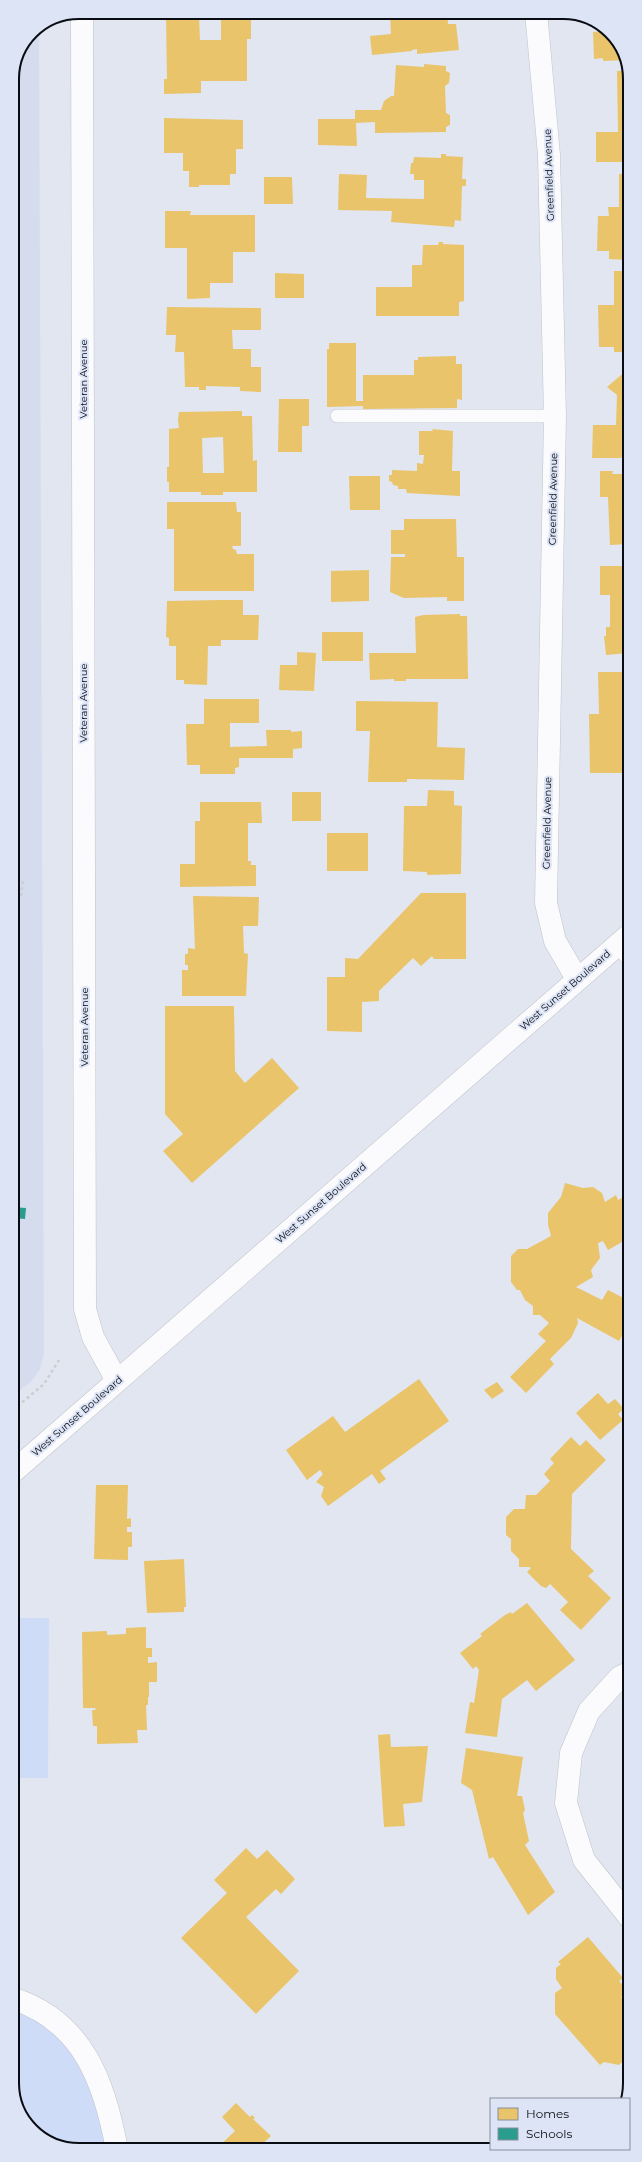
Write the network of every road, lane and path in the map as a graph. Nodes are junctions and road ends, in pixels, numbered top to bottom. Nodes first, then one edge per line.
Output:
1 (82, 19) edge
2 (537, 19) edge
3 (336, 416) dead end
4 (555, 416) junction
5 (23, 880) dead end
6 (21, 896) dead end
7 (623, 948) edge
8 (576, 979) junction
9 (59, 1360) dead end
10 (117, 1381) junction
11 (19, 1406) edge
12 (19, 1467) edge
13 (623, 1676) edge
14 (623, 1909) edge
15 (19, 2001) edge
16 (115, 2143) edge

1 - 10 street, Veteran Avenue
2 - 4 street, Greenfield Avenue
3 - 4 lane
4 - 8 street, Greenfield Avenue
5 - 6 path
7 - 8 street, West Sunset Boulevard
8 - 10 street, West Sunset Boulevard
9 - 11 path
10 - 12 street, West Sunset Boulevard
13 - 14 street
15 - 16 street

